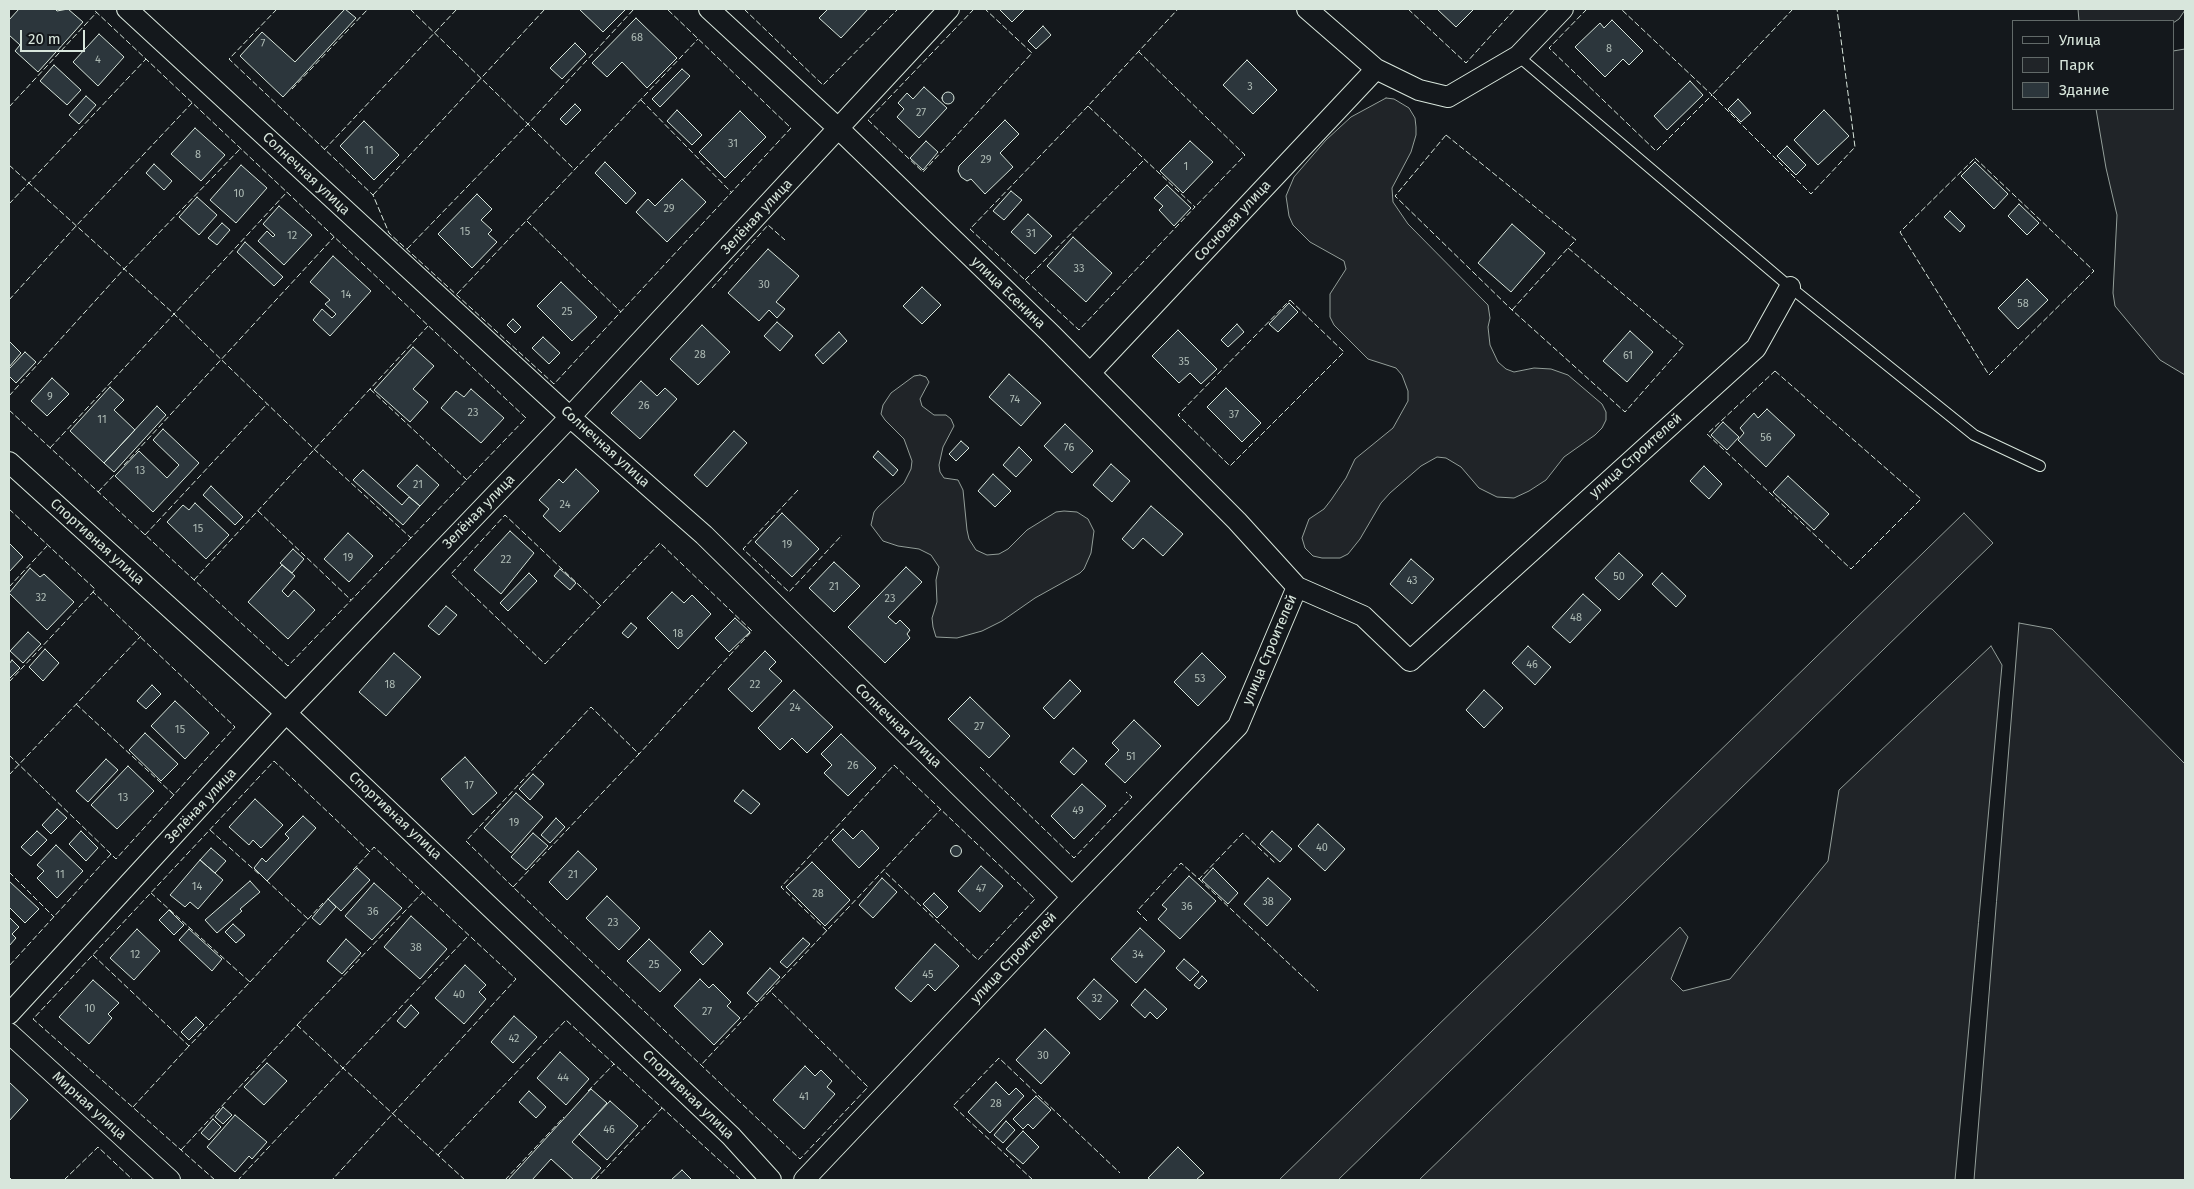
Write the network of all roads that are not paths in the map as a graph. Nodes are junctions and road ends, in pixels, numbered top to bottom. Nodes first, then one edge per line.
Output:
1 (127, 9) edge
2 (709, 9) edge
3 (949, 9) edge
4 (1307, 9) edge
5 (1563, 9) edge
6 (1518, 56) junction
7 (1376, 69) junction
8 (839, 129) junction
9 (1790, 287) junction
10 (1090, 373) junction
11 (570, 417) junction
12 (9, 462) edge
13 (2040, 466) dead end
14 (1297, 587) junction
15 (286, 713) junction
16 (1072, 897) junction
17 (9, 1014) edge
18 (9, 1033) edge
19 (170, 1180) edge
20 (771, 1180) edge
21 (804, 1180) edge

1 - 11 street, Солнечная улица
2 - 8 street, улица Есенина
3 - 8 street, Зелёная улица
4 - 7 street
5 - 6 street
6 - 7 street
6 - 9 lane
7 - 10 street, Сосновая улица
8 - 10 street, улица Есенина
8 - 11 street, Зелёная улица
9 - 13 lane
9 - 14 street, улица Строителей
10 - 14 street, улица Есенина
11 - 15 street, Зелёная улица
11 - 16 street, Солнечная улица
12 - 15 street, Спортивная улица
14 - 16 street, улица Строителей
15 - 17 street, Зелёная улица
15 - 20 street, Спортивная улица
16 - 21 street, улица Строителей
18 - 19 street, Мирная улица

